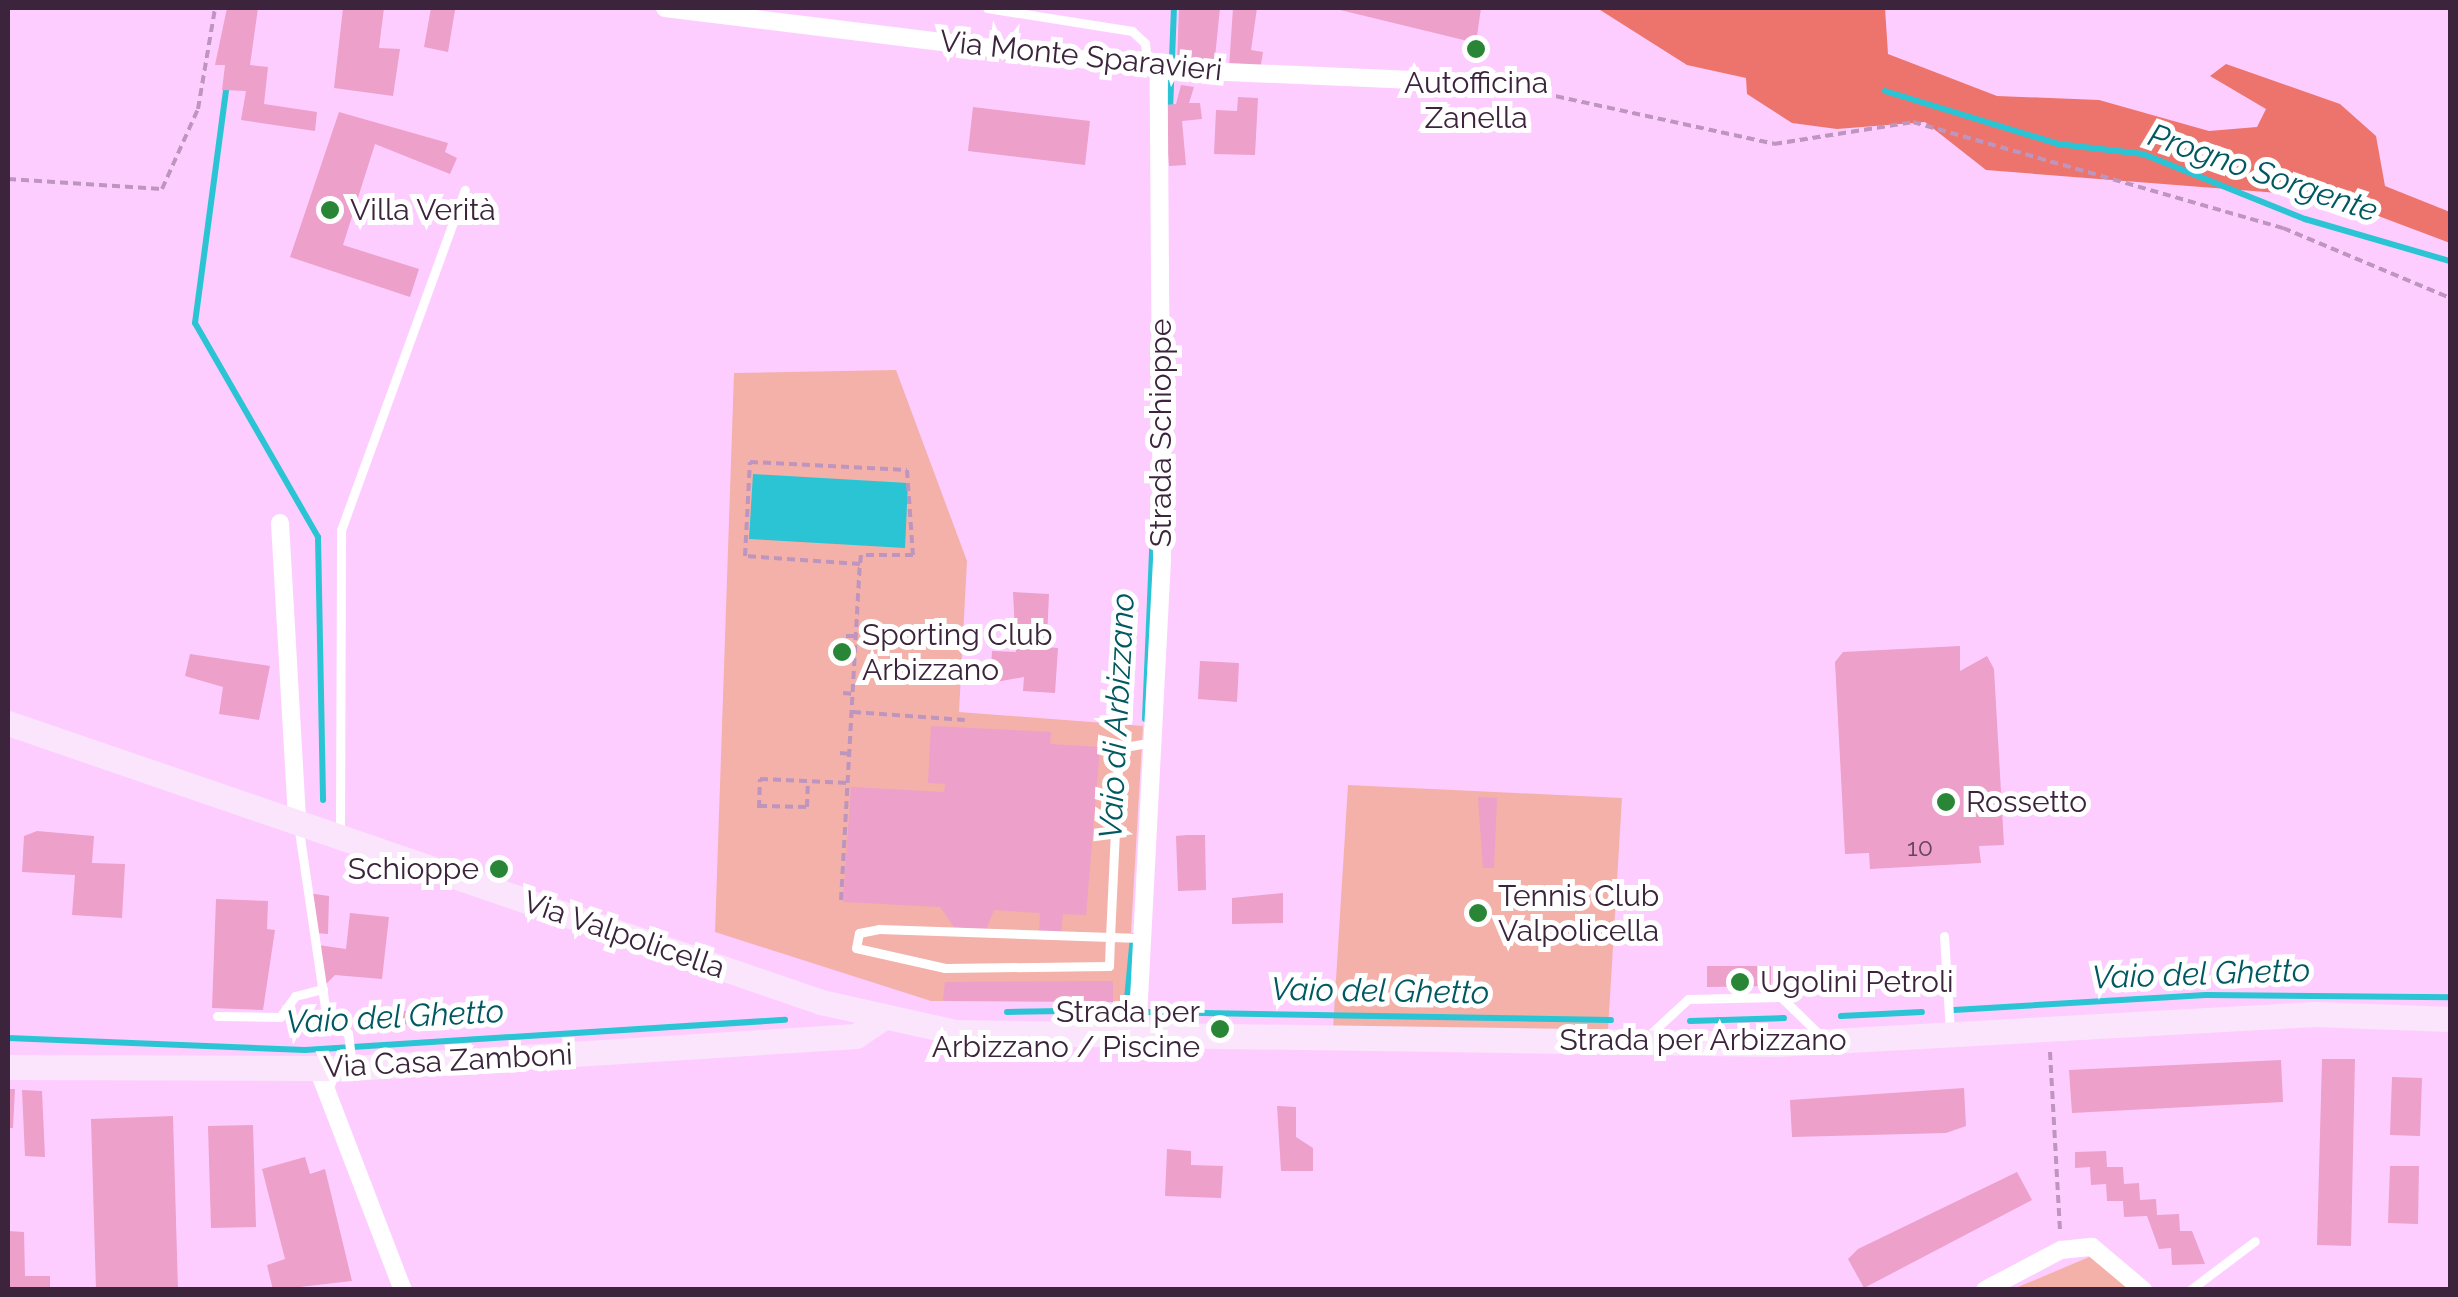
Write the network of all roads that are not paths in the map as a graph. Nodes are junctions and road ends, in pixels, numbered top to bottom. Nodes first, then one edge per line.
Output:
1 (665, 8) edge
2 (987, 8) edge
3 (1153, 69) junction
4 (1498, 84) road end
5 (465, 190) dead end
6 (280, 522) dead end
7 (8, 722) edge
8 (1152, 742) junction
9 (297, 819) junction
10 (340, 834) junction
11 (1944, 936) dead end
12 (1114, 937) junction
13 (1142, 938) junction
14 (322, 990) junction
15 (217, 1016) dead end
16 (881, 1019) junction
17 (2450, 1020) edge
18 (956, 1032) joint
19 (1950, 1034) junction
20 (1137, 1037) junction
21 (1826, 1041) junction
22 (1641, 1042) junction
23 (352, 1060) junction
24 (8, 1067) edge
25 (318, 1069) junction
26 (2255, 1241) dead end
27 (403, 1290) edge
28 (1985, 1290) edge
29 (2143, 1290) edge
30 (2190, 1290) edge

1 - 3 street, Via Monte Sparavieri
2 - 3 lane
3 - 4 street, Via Monte Sparavieri
3 - 8 street, Strada Schioppe
5 - 10 lane
6 - 9 street
7 - 9 main road, Via Valpolicella
8 - 12 lane
8 - 13 street, Strada Schioppe
9 - 10 main road, Via Valpolicella
9 - 14 lane
10 - 16 main road, Via Valpolicella
11 - 19 lane
12 - 12 lane
12 - 13 lane
13 - 20 street, Strada Schioppe
14 - 15 lane
14 - 23 lane
16 - 18 main road, Via Valpolicella
16 - 23 main road, Via Casa Zamboni
17 - 19 main road, Strada per Arbizzano
18 - 20 main road, Strada per Arbizzano
19 - 21 main road, Strada per Arbizzano
20 - 22 main road, Strada per Arbizzano
21 - 22 main road, Strada per Arbizzano
21 - 22 lane
23 - 25 main road, Via Casa Zamboni
24 - 25 main road, Via Casa Zamboni
25 - 27 street
26 - 30 lane
28 - 29 street

